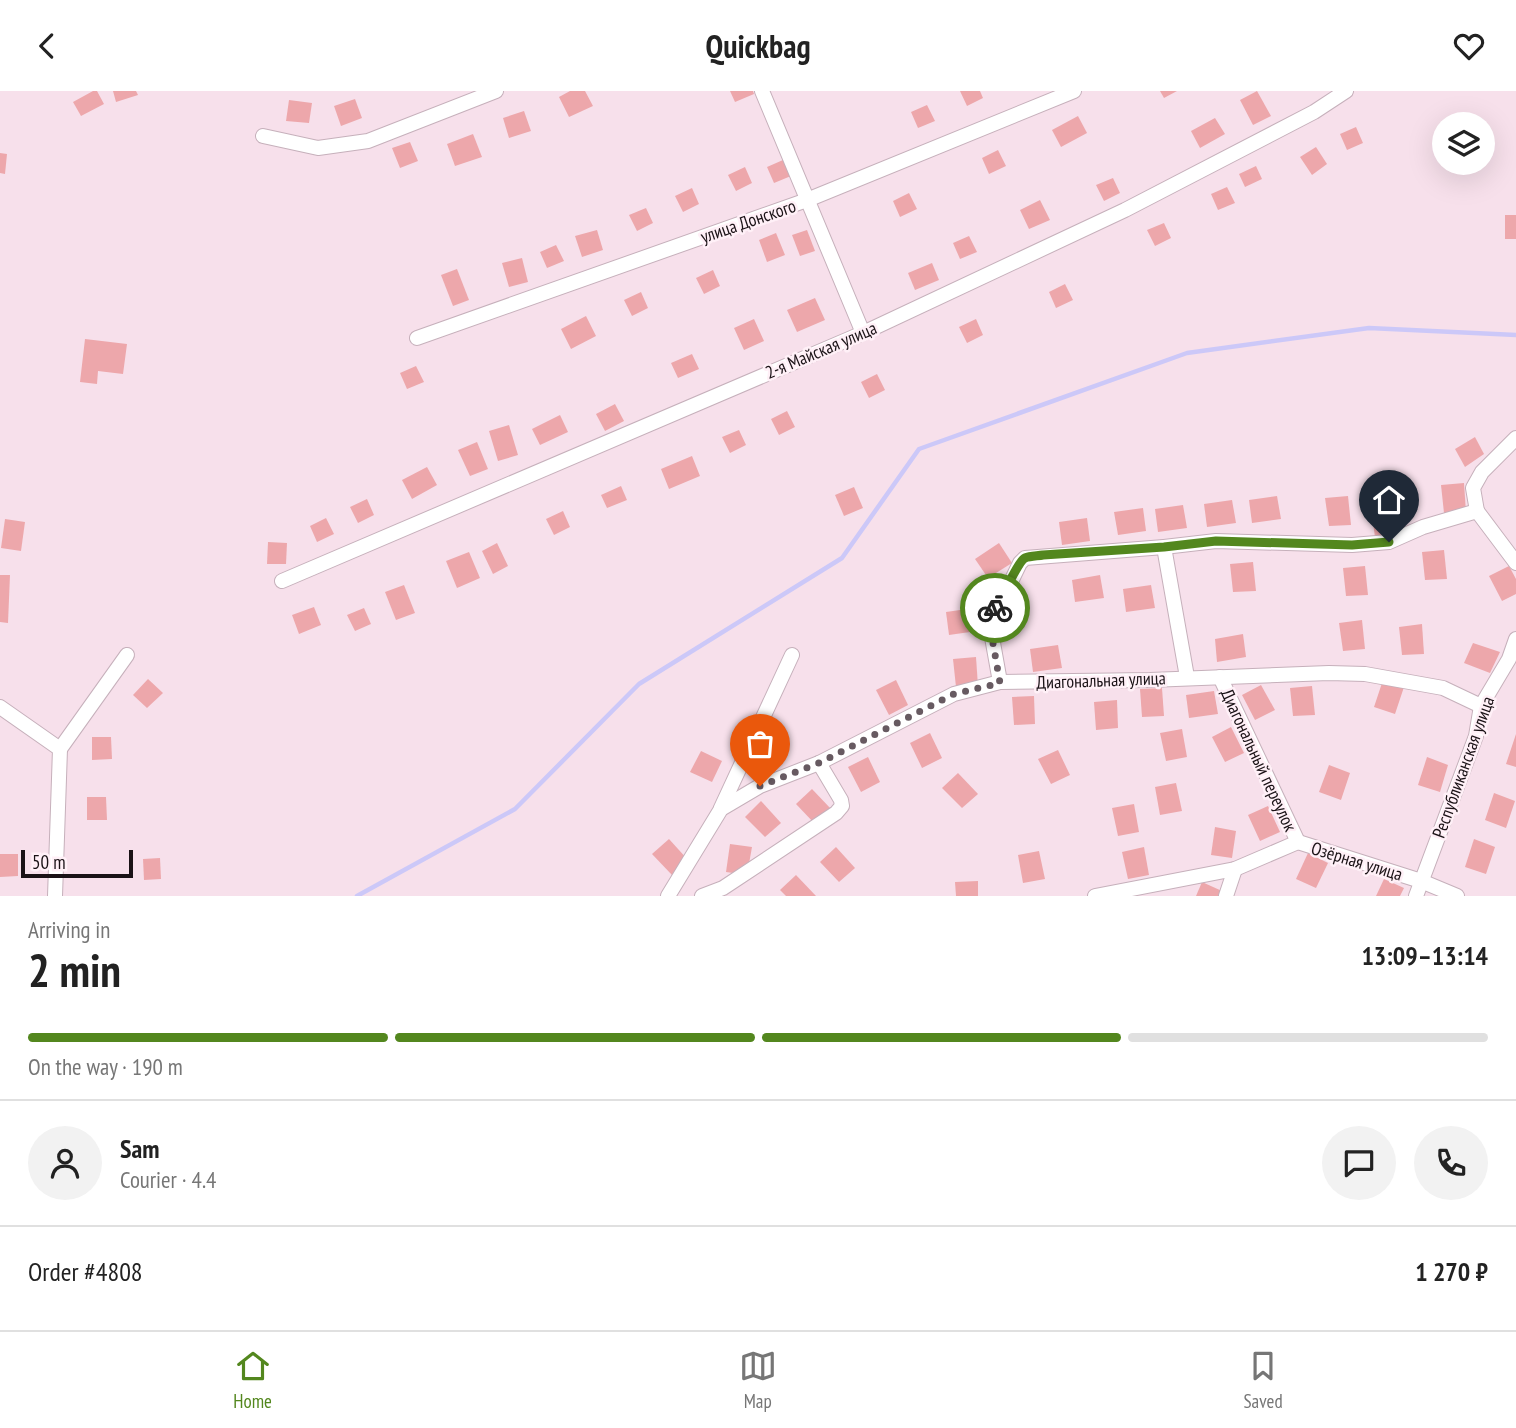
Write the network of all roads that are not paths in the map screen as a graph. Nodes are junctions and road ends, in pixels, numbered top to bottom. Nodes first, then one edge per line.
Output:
1 (496, 91) edge
2 (762, 91) edge
3 (1074, 91) edge
4 (1346, 91) edge
5 (263, 136) dead end
6 (807, 200) junction
7 (863, 333) junction
8 (418, 338) dead end
9 (1516, 438) edge
10 (1478, 511) junction
11 (1164, 547) junction
12 (1516, 563) edge
13 (282, 581) dead end
14 (1516, 639) edge
15 (127, 655) dead end
16 (792, 655) dead end
17 (1512, 660) edge
18 (1187, 677) junction
19 (1220, 677) junction
20 (1000, 683) junction
21 (1481, 706) junction
22 (0, 707) edge
23 (60, 748) junction
24 (819, 763) junction
25 (721, 809) junction
26 (1298, 842) junction
27 (1235, 869) junction
28 (1422, 881) junction
29 (55, 890) edge
30 (672, 895) edge
31 (702, 896) edge
32 (1095, 896) edge
33 (1226, 896) edge
34 (1416, 896) edge
35 (1457, 896) edge

1 - 5 street
2 - 6 street
3 - 6 street, улица Донского
4 - 7 street, 2-я Майская улица
6 - 7 street
6 - 8 street, улица Донского
7 - 13 street, 2-я Майская улица
9 - 10 street
10 - 11 street
10 - 12 street
11 - 18 street
11 - 20 street
14 - 17 street, Республиканская улица
15 - 23 street
16 - 25 street
17 - 21 street, Республиканская улица
18 - 19 street, Диагональная улица
18 - 20 street, Диагональная улица
19 - 21 street, Диагональная улица
19 - 26 street, Диагональный переулок
20 - 24 street, Диагональная улица
21 - 28 street, Республиканская улица
22 - 23 street
23 - 29 street
24 - 25 street, Диагональная улица
24 - 31 street
25 - 30 street, Диагональная улица
26 - 27 street, Озёрная улица
26 - 28 street, Озёрная улица
27 - 32 street, Озёрная улица
27 - 33 street
28 - 34 street, Республиканская улица
28 - 35 street, Озёрная улица

